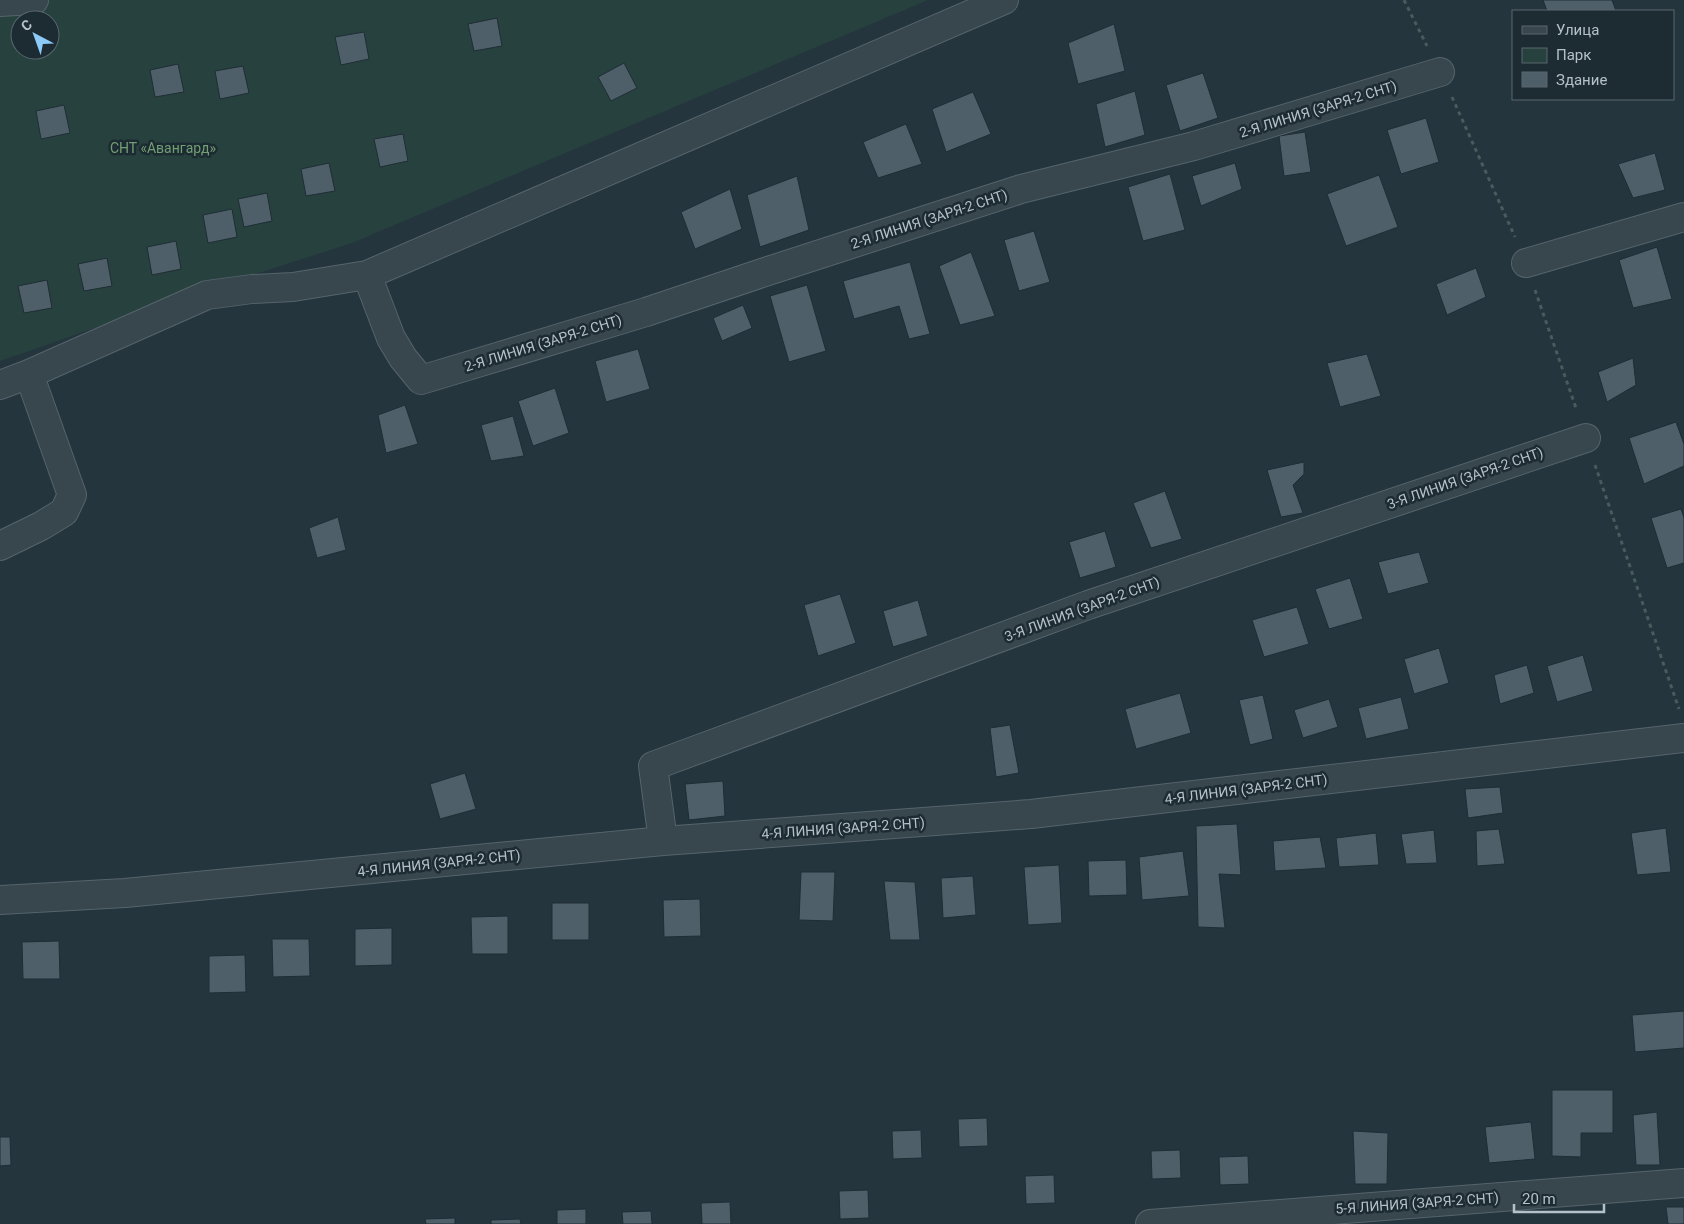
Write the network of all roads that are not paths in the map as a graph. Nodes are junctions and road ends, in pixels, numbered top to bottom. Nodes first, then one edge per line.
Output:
1 (34, 0) edge
2 (1004, 0) edge
3 (0, 2) edge
4 (1440, 72) road end
5 (1684, 217) edge
6 (1526, 263) road end
7 (366, 275) junction
8 (30, 374) junction
9 (0, 385) edge
10 (1586, 438) road end
11 (0, 546) edge
12 (1682, 727) edge
13 (663, 841) junction
14 (0, 900) edge
15 (1684, 1182) edge
16 (1150, 1224) edge

1 - 3 street
2 - 7 street
4 - 7 street, 2-Я ЛИНИЯ (ЗАРЯ-2 СНТ)
5 - 6 street
7 - 8 street
8 - 9 street
8 - 11 street
10 - 13 street, 3-Я ЛИНИЯ (ЗАРЯ-2 СНТ)
12 - 13 street, 4-Я ЛИНИЯ (ЗАРЯ-2 СНТ)
13 - 14 street, 4-Я ЛИНИЯ (ЗАРЯ-2 СНТ)
15 - 16 street, 5-Я ЛИНИЯ (ЗАРЯ-2 СНТ)

